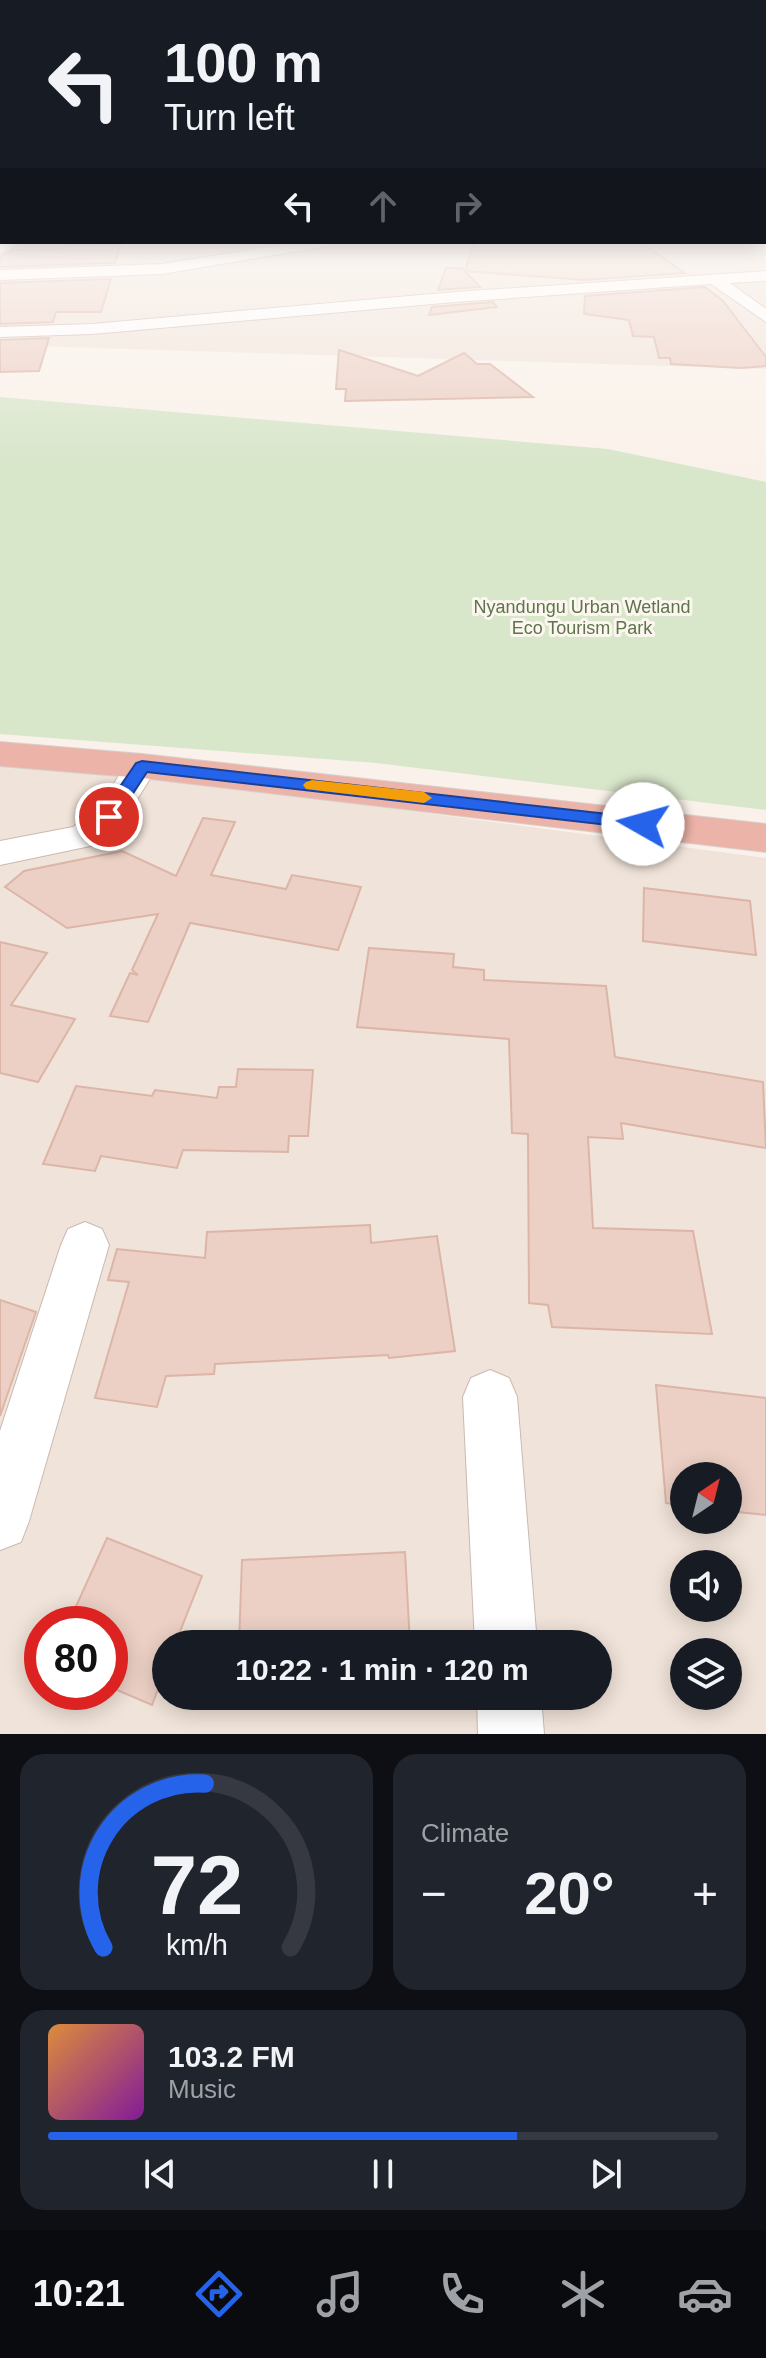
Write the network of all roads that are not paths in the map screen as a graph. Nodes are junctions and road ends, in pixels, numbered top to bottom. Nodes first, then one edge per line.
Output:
1 (390, 303) edge
2 (747, 303) edge
3 (766, 317) edge
4 (0, 332) edge
5 (0, 754) edge
6 (142, 766) junction
7 (766, 838) edge
8 (0, 853) edge
9 (85, 1245) dead end
10 (490, 1397) dead end
11 (0, 1521) edge
12 (505, 1630) edge
13 (510, 1710) edge
14 (511, 1734) edge

1 - 4 street
2 - 3 street
5 - 6 highway
6 - 7 highway
6 - 8 street
9 - 11 street
10 - 12 street
13 - 14 street

